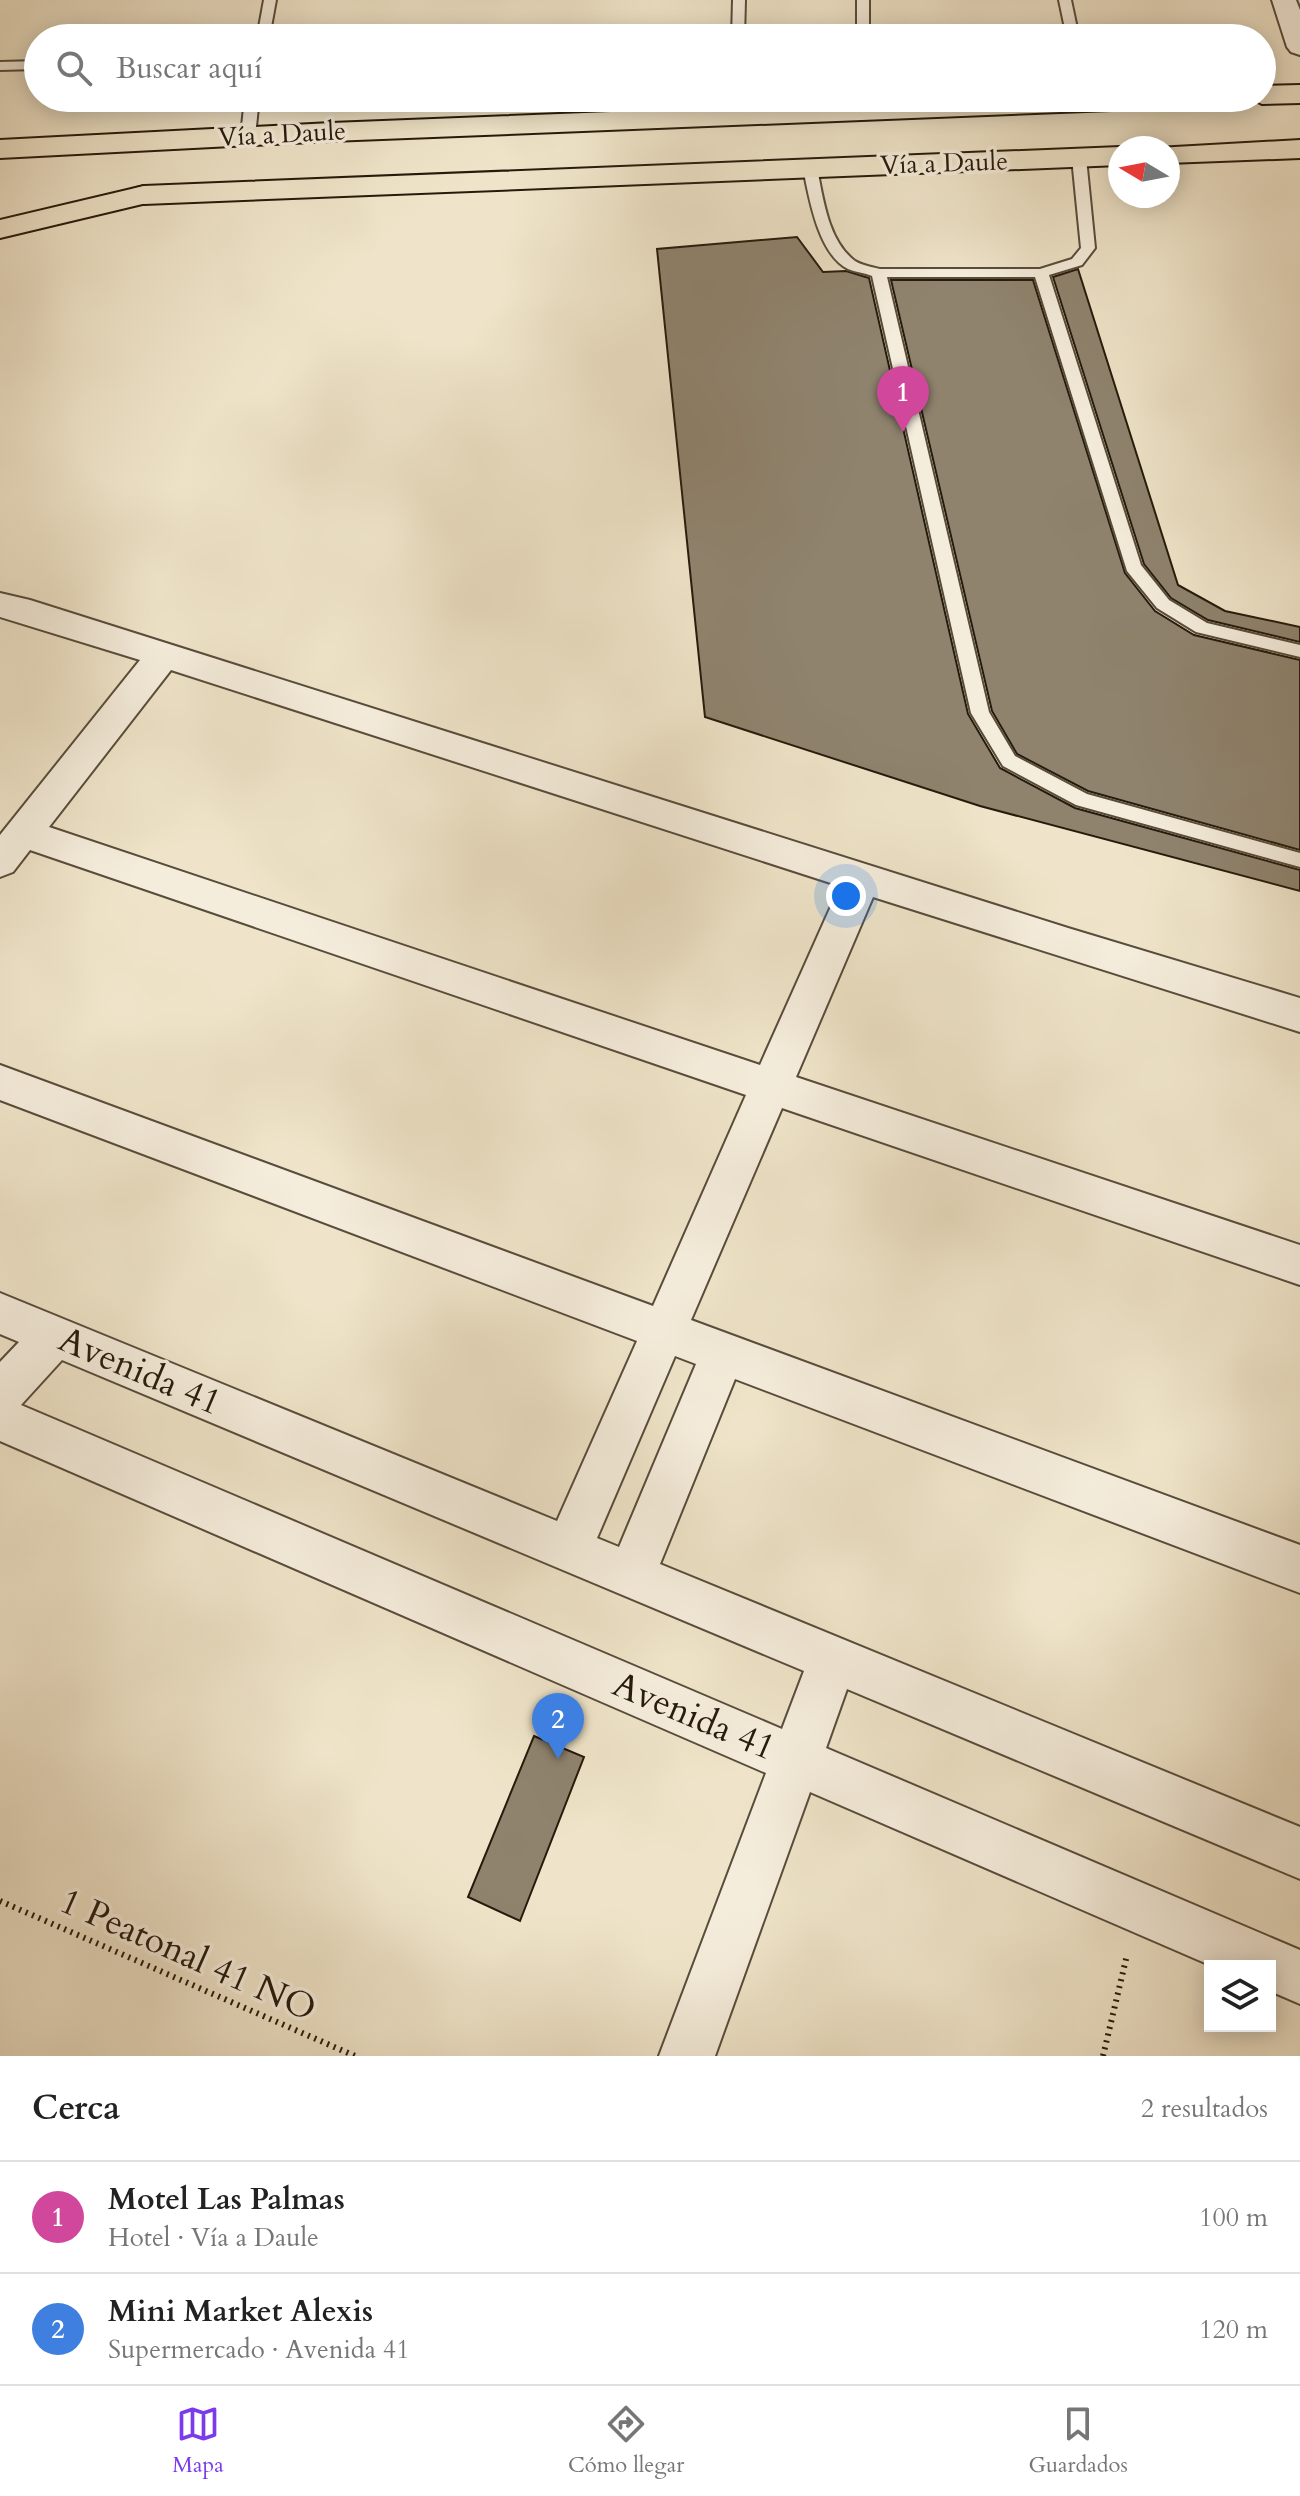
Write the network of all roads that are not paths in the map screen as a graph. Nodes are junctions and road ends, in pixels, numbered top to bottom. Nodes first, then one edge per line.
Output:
1 (270, 0) edge
2 (739, 0) edge
3 (863, 0) edge
4 (1065, 0) edge
5 (1284, 0) edge
6 (266, 24) edge
7 (738, 24) edge
8 (863, 24) edge
9 (1070, 24) edge
10 (1300, 47) edge
11 (24, 65) edge
12 (0, 66) edge
13 (1300, 94) edge
14 (1276, 95) edge
15 (251, 112) edge
16 (646, 112) edge
17 (248, 136) junction
18 (0, 149) edge
19 (1300, 149) edge
20 (1180, 154) edge
21 (1108, 157) edge
22 (1079, 158) junction
23 (810, 168) junction
24 (144, 195) junction
25 (0, 201) edge
26 (0, 229) edge
27 (879, 273) junction
28 (1041, 273) junction
29 (0, 605) edge
30 (1300, 651) edge
31 (163, 655) junction
32 (12, 848) edge
33 (1300, 860) edge
34 (863, 876) junction
35 (1300, 1015) edge
36 (0, 1082) edge
37 (772, 1085) junction
38 (1300, 1265) edge
39 (0, 1313) edge
40 (664, 1332) junction
41 (54, 1336) junction
42 (723, 1354) junction
43 (0, 1395) edge
44 (0, 1418) edge
45 (568, 1550) junction
46 (1300, 1569) edge
47 (631, 1575) junction
48 (833, 1659) junction
49 (797, 1760) junction
50 (1300, 1853) edge
51 (1300, 1977) edge
52 (687, 2056) edge

1 - 6 lane
2 - 7 lane
3 - 8 lane
4 - 9 lane
5 - 10 street
11 - 12 lane
13 - 14 main road
15 - 17 lane
16 - 17 main road, Vía a Daule
17 - 18 main road, Vía a Daule
19 - 20 main road
21 - 22 main road, Vía a Daule
22 - 23 main road, Vía a Daule
22 - 28 lane
23 - 24 main road, Vía a Daule
23 - 27 lane
24 - 25 main road, Vía a Daule
24 - 26 main road
27 - 28 lane
27 - 33 lane
28 - 30 lane
29 - 31 street
31 - 32 street
31 - 34 street
32 - 37 street
34 - 35 street
34 - 37 street
36 - 40 street
37 - 38 street
37 - 40 street
39 - 41 street, Avenida 41
40 - 42 street
40 - 45 street
41 - 43 street
41 - 45 street, Avenida 41
42 - 46 street
42 - 47 street
44 - 49 street, Avenida 41
45 - 47 street, Avenida 41
47 - 48 street, Avenida 41
48 - 49 street
48 - 50 street, Avenida 41
49 - 51 street, Avenida 41
49 - 52 street

